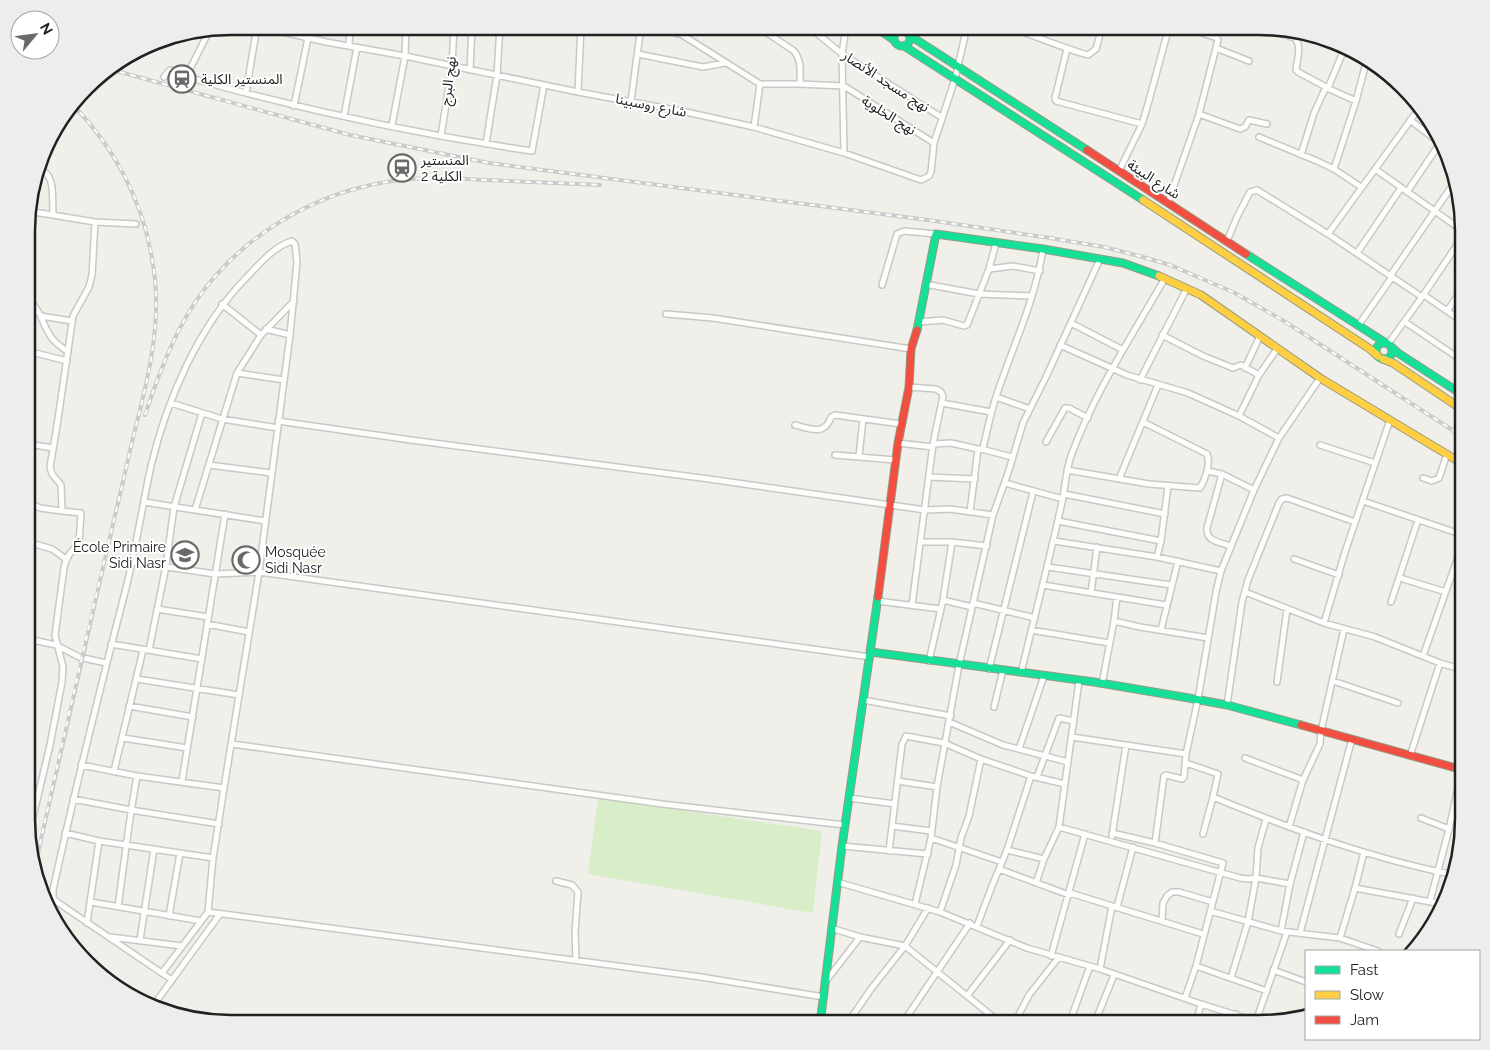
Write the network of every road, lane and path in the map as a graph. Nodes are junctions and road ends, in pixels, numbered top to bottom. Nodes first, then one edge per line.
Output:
1 (256, 35) edge
2 (295, 35) edge
3 (350, 35) edge
4 (406, 35) edge
5 (454, 35) edge
6 (472, 35) edge
7 (499, 35) edge
8 (581, 35) edge
9 (640, 35) edge
10 (679, 35) edge
11 (770, 35) edge
12 (819, 35) edge
13 (845, 35) edge
14 (887, 35) edge
15 (895, 35) edge
16 (965, 35) edge
17 (1038, 35) edge
18 (1100, 35) edge
19 (1166, 35) edge
20 (1210, 35) edge
21 (909, 36) joint
22 (206, 37) edge
23 (308, 38) junction
24 (1296, 39) edge
25 (894, 40) junction
26 (349, 45) junction
27 (904, 46) junction
28 (356, 47) junction
29 (1216, 48) junction
30 (1067, 49) junction
31 (1342, 53) edge
32 (638, 54) junction
33 (842, 54) junction
34 (405, 56) junction
35 (1249, 61) dead end
36 (725, 63) junction
37 (452, 66) junction
38 (1365, 66) edge
39 (957, 67) junction
40 (470, 70) junction
41 (189, 74) junction
42 (497, 75) junction
43 (164, 76) dead end
44 (954, 79) junction
45 (760, 84) junction
46 (800, 84) junction
47 (544, 85) junction
48 (844, 86) junction
49 (1327, 88) junction
50 (578, 92) junction
51 (246, 93) junction
52 (631, 101) junction
53 (1356, 101) junction
54 (294, 106) junction
55 (1199, 114) junction
56 (1415, 114) edge
57 (344, 116) junction
58 (941, 117) junction
59 (1410, 120) junction
60 (1142, 124) junction
61 (1267, 124) dead end
62 (392, 125) junction
63 (754, 127) junction
64 (1429, 134) edge
65 (441, 136) junction
66 (1259, 137) dead end
67 (934, 143) junction
68 (486, 144) junction
69 (1437, 148) edge
70 (844, 153) junction
71 (1301, 154) junction
72 (1334, 169) junction
73 (1375, 170) junction
74 (44, 171) edge
75 (1119, 171) junction
76 (1361, 187) junction
77 (1401, 188) junction
78 (1450, 189) edge
79 (1407, 192) junction
80 (1168, 203) junction
81 (36, 212) edge
82 (1435, 212) junction
83 (53, 214) junction
84 (95, 222) junction
85 (136, 224) dead end
86 (1455, 226) edge
87 (936, 234) junction
88 (1328, 234) junction
89 (1227, 241) junction
90 (996, 243) junction
91 (1455, 248) edge
92 (1043, 249) junction
93 (1357, 253) junction
94 (1100, 259) junction
95 (989, 269) junction
96 (1040, 270) junction
97 (1391, 276) junction
98 (1165, 278) junction
99 (882, 284) dead end
100 (926, 284) junction
101 (1187, 288) junction
102 (979, 294) junction
103 (1032, 296) junction
104 (1423, 296) junction
105 (294, 300) junction
106 (1455, 300) edge
107 (222, 304) junction
108 (35, 307) edge
109 (1448, 311) junction
110 (666, 314) dead end
111 (41, 316) junction
112 (1455, 316) edge
113 (72, 321) junction
114 (919, 322) junction
115 (1405, 322) junction
116 (1071, 323) junction
117 (1358, 326) junction
118 (266, 329) junction
119 (261, 335) junction
120 (290, 335) junction
121 (1162, 335) junction
122 (1260, 336) junction
123 (1388, 344) junction
124 (1060, 345) junction
125 (1277, 349) junction
126 (911, 350) junction
127 (1123, 350) junction
128 (68, 352) junction
129 (35, 353) edge
130 (1455, 355) edge
131 (1380, 358) junction
132 (67, 361) junction
133 (1245, 368) junction
134 (1113, 370) junction
135 (237, 373) junction
136 (1259, 375) junction
137 (1320, 378) junction
138 (284, 380) junction
139 (1140, 380) junction
140 (1158, 385) junction
141 (908, 387) junction
142 (1455, 390) joint
143 (996, 397) junction
144 (1448, 400) junction
145 (172, 403) junction
146 (942, 403) junction
147 (1455, 403) edge
148 (1030, 409) junction
149 (992, 412) junction
150 (202, 413) junction
151 (1239, 416) junction
152 (1088, 418) junction
153 (222, 419) junction
154 (864, 419) junction
155 (1390, 420) junction
156 (278, 421) junction
157 (1143, 422) junction
158 (901, 424) junction
159 (795, 425) dead end
160 (278, 428) junction
161 (1279, 438) junction
162 (1046, 442) dead end
163 (898, 443) junction
164 (35, 445) edge
165 (1320, 445) dead end
166 (933, 446) junction
167 (53, 448) junction
168 (981, 449) junction
169 (1447, 454) junction
170 (834, 455) dead end
171 (859, 456) junction
172 (1012, 458) junction
173 (1455, 459) edge
174 (895, 460) junction
175 (1375, 463) junction
176 (209, 466) junction
177 (1067, 470) junction
178 (1207, 471) junction
179 (271, 473) junction
180 (1222, 474) junction
181 (929, 477) junction
182 (1423, 478) dead end
183 (1119, 479) junction
184 (975, 480) junction
185 (1005, 483) junction
186 (1168, 486) junction
187 (1254, 490) junction
188 (1033, 492) junction
189 (1064, 496) junction
190 (1363, 501) junction
191 (144, 502) junction
192 (891, 504) junction
193 (35, 505) edge
194 (174, 508) junction
195 (195, 510) junction
196 (925, 510) junction
197 (62, 511) junction
198 (970, 512) junction
199 (225, 514) junction
200 (1165, 514) junction
201 (993, 515) junction
202 (1418, 520) junction
203 (265, 521) junction
204 (1058, 521) junction
205 (1355, 522) junction
206 (1455, 532) edge
207 (1054, 541) junction
208 (1161, 541) junction
209 (921, 542) junction
210 (952, 542) junction
211 (35, 544) edge
212 (987, 546) junction
213 (1231, 546) junction
214 (1096, 547) junction
215 (1157, 557) junction
216 (66, 559) junction
217 (1294, 559) dead end
218 (1178, 561) junction
219 (132, 562) junction
220 (166, 566) junction
221 (1048, 567) junction
222 (1455, 567) edge
223 (1221, 571) junction
224 (259, 572) junction
225 (215, 574) junction
226 (1093, 575) junction
227 (1339, 576) junction
228 (1400, 578) junction
229 (1043, 585) junction
230 (1171, 585) junction
231 (1245, 592) junction
232 (1446, 592) junction
233 (1091, 593) junction
234 (1117, 597) junction
235 (943, 600) junction
236 (877, 602) junction
237 (1391, 602) dead end
238 (1166, 604) junction
239 (912, 605) junction
240 (973, 605) junction
241 (157, 609) junction
242 (941, 609) junction
243 (1287, 609) junction
244 (1003, 610) junction
245 (208, 617) junction
246 (1035, 618) junction
247 (1114, 621) junction
248 (1324, 622) junction
249 (207, 624) junction
250 (1344, 629) junction
251 (1031, 630) junction
252 (1161, 630) junction
253 (249, 632) junction
254 (1208, 638) junction
255 (35, 640) edge
256 (1109, 642) junction
257 (111, 644) junction
258 (56, 645) junction
259 (146, 650) junction
260 (870, 655) junction
261 (1423, 656) junction
262 (202, 660) junction
263 (929, 661) junction
264 (106, 663) junction
265 (1440, 663) junction
266 (959, 665) junction
267 (1455, 668) edge
268 (989, 669) junction
269 (1003, 670) junction
270 (1021, 673) junction
271 (1044, 676) junction
272 (137, 678) junction
273 (1079, 681) junction
274 (1277, 682) dead end
275 (1333, 682) junction
276 (1102, 684) junction
277 (198, 690) junction
278 (239, 695) junction
279 (1198, 699) junction
280 (863, 700) junction
281 (1398, 703) dead end
282 (1227, 705) junction
283 (129, 706) junction
284 (994, 707) dead end
285 (193, 718) junction
286 (950, 719) junction
287 (1074, 721) junction
288 (1321, 731) junction
289 (1072, 737) junction
290 (123, 738) junction
291 (1352, 739) junction
292 (944, 742) junction
293 (232, 744) junction
294 (1126, 745) junction
295 (187, 748) junction
296 (1019, 749) junction
297 (1186, 754) junction
298 (1410, 756) junction
299 (1044, 757) junction
300 (1245, 758) dead end
301 (981, 759) junction
302 (1068, 762) junction
303 (1186, 764) junction
304 (81, 765) junction
305 (1455, 768) edge
306 (114, 771) junction
307 (137, 776) junction
308 (1034, 777) junction
309 (1303, 780) junction
310 (898, 781) junction
311 (182, 782) junction
312 (1065, 784) junction
313 (936, 787) junction
314 (224, 788) junction
315 (1213, 797) junction
316 (849, 798) junction
317 (73, 799) junction
318 (35, 800) edge
319 (895, 804) junction
320 (1455, 804) edge
321 (131, 810) junction
322 (1421, 818) dead end
323 (1266, 819) junction
324 (219, 824) junction
325 (845, 825) junction
326 (892, 826) junction
327 (1059, 827) junction
328 (1289, 827) junction
329 (1449, 829) junction
330 (932, 831) junction
331 (1304, 832) junction
332 (65, 833) junction
333 (1112, 833) junction
334 (1085, 834) junction
335 (1202, 834) dead end
336 (931, 838) junction
337 (1326, 839) junction
338 (99, 841) junction
339 (1111, 841) junction
340 (1155, 843) junction
341 (127, 845) junction
342 (842, 846) junction
343 (959, 846) junction
344 (1133, 846) junction
345 (154, 849) junction
346 (1007, 850) junction
347 (889, 851) junction
348 (1364, 852) junction
349 (180, 853) junction
350 (928, 854) junction
351 (214, 858) junction
352 (1044, 859) junction
353 (1002, 862) junction
354 (999, 868) junction
355 (1438, 872) junction
356 (1220, 873) junction
357 (1447, 874) edge
358 (1256, 878) junction
359 (556, 881) dead end
360 (837, 882) junction
361 (1036, 883) junction
362 (1290, 884) junction
363 (1355, 888) junction
364 (1069, 894) junction
365 (1413, 898) junction
366 (1430, 901) junction
367 (91, 902) junction
368 (1213, 902) junction
369 (1436, 903) edge
370 (915, 904) junction
371 (1114, 907) junction
372 (118, 908) junction
373 (928, 908) junction
374 (1210, 910) junction
375 (143, 912) junction
376 (208, 912) junction
377 (940, 912) junction
378 (220, 914) junction
379 (169, 916) junction
380 (200, 921) junction
381 (1162, 921) junction
382 (1248, 922) junction
383 (87, 923) junction
384 (970, 923) junction
385 (977, 926) junction
386 (831, 928) junction
387 (1284, 931) junction
388 (1300, 933) junction
389 (1203, 934) junction
390 (1398, 934) dead end
391 (107, 936) junction
392 (860, 937) junction
393 (1340, 938) junction
394 (140, 940) junction
395 (1010, 940) junction
396 (182, 946) junction
397 (905, 946) junction
398 (1375, 950) edge
399 (1051, 956) junction
400 (1059, 956) junction
401 (576, 960) junction
402 (1090, 966) junction
403 (1196, 966) junction
404 (1100, 969) junction
405 (1273, 970) junction
406 (162, 973) junction
407 (937, 973) junction
408 (1114, 974) junction
409 (1232, 978) junction
410 (172, 980) junction
411 (826, 981) junction
412 (1305, 982) edge
413 (1266, 991) junction
414 (967, 996) junction
415 (824, 997) junction
416 (1185, 998) junction
417 (157, 1000) edge
418 (1201, 1004) junction
419 (1236, 1014) edge
420 (821, 1015) edge
421 (853, 1015) edge
422 (908, 1015) edge
423 (991, 1015) edge
424 (1019, 1015) edge
425 (1072, 1015) edge
426 (1097, 1015) edge
427 (1198, 1015) edge
428 (1260, 1015) edge

1 - 51 street
2 - 23 street, شارع روسبينا
3 - 26 street
4 - 34 street
5 - 37 street, نهج البرج
6 - 40 street
7 - 42 street
8 - 50 street
9 - 32 street
10 - 36 street
11 - 46 street
12 - 33 street, نهج مسجد الأنصار
13 - 33 street
14 - 25 street, شارع البيئة
15 - 25 street, شارع البيئة
16 - 39 street, شارع روسبينا
17 - 30 street
18 - 30 street
19 - 60 street
20 - 29 street
21 - 27 street
21 - 39 street, شارع البيئة
22 - 41 street
23 - 26 street, شارع روسبينا
23 - 54 street
24 - 49 street
25 - 27 street, شارع البيئة
26 - 28 street, شارع روسبينا
27 - 44 street, شارع البيئة
28 - 34 street, شارع روسبينا
28 - 57 street
29 - 35 street
29 - 55 street
30 - 60 street
31 - 49 street
32 - 36 street
32 - 52 street
33 - 48 street
33 - 58 street, نهج مسجد الأنصار
34 - 37 street, شارع روسبينا
34 - 62 street
36 - 45 street
37 - 40 street, شارع روسبينا
37 - 65 street, نهج البرج
38 - 53 street
39 - 44 street, شارع روسبينا
39 - 75 street, شارع البيئة
40 - 42 street, شارع روسبينا
41 - 43 street
41 - 51 street
42 - 47 street, شارع روسبينا
42 - 68 street
44 - 58 street, شارع روسبينا
44 - 131 street, شارع البيئة
45 - 46 street
45 - 63 street
46 - 48 street
47 - 50 street, شارع روسبينا
47 - 68 street
48 - 67 street, نهج الخلوية
48 - 70 street
49 - 53 street
49 - 71 street
50 - 52 street, شارع روسبينا
51 - 54 street
52 - 63 street, شارع روسبينا
53 - 72 street
54 - 57 street
55 - 61 street
55 - 80 street
56 - 59 street
57 - 62 street
58 - 67 street, شارع روسبينا
59 - 64 street
59 - 73 street
60 - 75 street
62 - 65 street
63 - 70 street, شارع روسبينا
65 - 68 street
66 - 71 street
67 - 70 street, شارع روسبينا
69 - 79 street
71 - 72 street
72 - 76 street
73 - 76 street
73 - 77 street
74 - 83 street
75 - 80 street, شارع البيئة
76 - 88 street
77 - 79 street
77 - 93 street
78 - 82 street
79 - 82 street
80 - 89 street, شارع البيئة
81 - 83 street
82 - 86 street
82 - 97 street
83 - 84 street
84 - 85 street
84 - 113 street
87 - 90 street
87 - 99 street
87 - 100 street
88 - 89 street
88 - 93 street
89 - 117 street, شارع البيئة
90 - 92 street
90 - 95 street
91 - 104 street
92 - 94 street
92 - 96 street
93 - 97 street
94 - 98 street
94 - 116 street
95 - 96 street
95 - 102 street
96 - 103 street
97 - 104 street
97 - 117 street
98 - 101 street
98 - 127 street
100 - 102 street
100 - 114 street
101 - 121 street
101 - 122 street
102 - 103 street
102 - 114 street
103 - 143 street
104 - 109 street
104 - 115 street
105 - 107 street
105 - 118 street
105 - 120 street
106 - 109 street
107 - 119 street
107 - 145 street
108 - 111 street
109 - 112 street
110 - 126 street
111 - 113 street
111 - 128 street
113 - 128 street
114 - 126 street
115 - 123 street
115 - 130 street
116 - 124 street
116 - 127 street
117 - 123 street, شارع البيئة
118 - 119 street
118 - 120 street
119 - 135 street
120 - 138 street
121 - 133 street
121 - 139 street
122 - 125 street
122 - 133 street
123 - 131 street
123 - 131 street
123 - 142 street, شارع البيئة
124 - 134 street
124 - 148 street
125 - 136 street
125 - 137 street
126 - 141 street
127 - 134 street
128 - 132 street
129 - 132 street
131 - 144 street, شارع البيئة
132 - 167 street
133 - 136 street
134 - 139 street
134 - 152 street
135 - 138 street
135 - 153 street
136 - 151 street
137 - 155 street
137 - 161 street
138 - 156 street
139 - 140 street
140 - 151 street
140 - 157 street
141 - 146 street
141 - 158 street
142 - 144 street
143 - 148 street
143 - 149 street
144 - 147 street, شارع البيئة
145 - 150 street
145 - 191 street
146 - 149 street
146 - 166 street
148 - 172 street
149 - 168 street
150 - 153 street
150 - 194 street
151 - 161 street
152 - 162 street
152 - 177 street
153 - 160 street
153 - 176 street
154 - 158 street
154 - 159 street
154 - 171 street
155 - 169 street
155 - 175 street
156 - 160 street
156 - 192 street
157 - 178 street
157 - 183 street
158 - 163 street
160 - 179 street
161 - 187 street
163 - 166 street
163 - 174 street
164 - 167 street
165 - 175 street
166 - 168 street
166 - 181 street
167 - 197 street
168 - 172 street
168 - 184 street
169 - 173 street
169 - 182 street
170 - 171 street
171 - 174 street
172 - 185 street
174 - 192 street
175 - 190 street
176 - 179 street
176 - 195 street
177 - 183 street
177 - 189 street
178 - 180 street
178 - 186 street
179 - 203 street
180 - 187 street
180 - 213 street
181 - 184 street
181 - 196 street
183 - 186 street
184 - 198 street
185 - 188 street
185 - 201 street
186 - 200 street
187 - 213 street
188 - 189 street
188 - 244 street
189 - 200 street
189 - 204 street
190 - 202 street
190 - 205 street
191 - 194 street
191 - 219 street
192 - 196 street
192 - 236 street
193 - 197 street
194 - 195 street
194 - 220 street
195 - 199 street
196 - 198 street
196 - 209 street
197 - 216 street
198 - 201 street
199 - 203 street
199 - 225 street
200 - 208 street
201 - 212 street
202 - 206 street
202 - 228 street
203 - 224 street
204 - 207 street
204 - 208 street
205 - 227 street
205 - 231 street
207 - 214 street
207 - 221 street
208 - 215 street
209 - 210 street
209 - 239 street
210 - 212 street
210 - 235 street
211 - 216 street
212 - 240 street
213 - 223 street
214 - 215 street
214 - 226 street
215 - 218 street
216 - 258 street
217 - 227 street
218 - 223 street
218 - 230 street
219 - 220 street
219 - 257 street
220 - 225 street
220 - 241 street
221 - 226 street
221 - 229 street
222 - 232 street
223 - 254 street
224 - 225 street
224 - 253 street
224 - 260 street
225 - 245 street
226 - 230 street
226 - 233 street
227 - 248 street
228 - 232 street
228 - 237 street
229 - 233 street
229 - 246 street
230 - 238 street
231 - 243 street
231 - 282 street
232 - 261 street
233 - 234 street
234 - 238 street
234 - 247 street
235 - 240 street
235 - 242 street
236 - 239 street
236 - 260 street
238 - 252 street
239 - 242 street
240 - 244 street
240 - 266 street
241 - 245 street
241 - 259 street
242 - 263 street
243 - 248 street
243 - 274 street
244 - 246 street
244 - 268 street
245 - 249 street
246 - 251 street
247 - 252 street
247 - 256 street
248 - 250 street
249 - 253 street
249 - 262 street
250 - 261 street
250 - 275 street
251 - 256 street
251 - 270 street
252 - 254 street
253 - 278 street
254 - 279 street
255 - 258 street
256 - 276 street
257 - 259 street
257 - 264 street
258 - 264 street
258 - 318 street
259 - 262 street
259 - 272 street
260 - 263 street
260 - 280 street
261 - 265 street
262 - 277 street
263 - 266 street
264 - 304 street
265 - 267 street
265 - 298 street
266 - 268 street
266 - 286 street
268 - 269 street
269 - 270 street
269 - 284 street
270 - 271 street
271 - 273 street
271 - 296 street
272 - 277 street
272 - 283 street
273 - 276 street
273 - 287 street
275 - 281 street
275 - 288 street
276 - 279 street
277 - 278 street
277 - 285 street
278 - 293 street
279 - 282 street
279 - 297 street
280 - 286 street
280 - 316 street
282 - 288 street
283 - 285 street
283 - 290 street
285 - 295 street
286 - 292 street
286 - 296 street
287 - 289 street
287 - 299 street
288 - 291 street
288 - 309 street
289 - 294 street
289 - 302 street
290 - 295 street
290 - 306 street
291 - 298 street
291 - 337 street
292 - 301 street
292 - 310 street
292 - 313 street
293 - 314 street
293 - 325 street
294 - 297 street
294 - 333 street
295 - 311 street
296 - 299 street
297 - 303 street
298 - 305 street
299 - 302 street
299 - 308 street
300 - 309 street
301 - 308 street
301 - 343 street
302 - 312 street
303 - 315 street
303 - 340 street
304 - 306 street
304 - 317 street
306 - 307 street
307 - 311 street
307 - 321 street
308 - 312 street
308 - 346 street
309 - 328 street
310 - 313 street
310 - 319 street
311 - 314 street
312 - 327 street
313 - 330 street
314 - 324 street
315 - 323 street
315 - 335 street
316 - 319 street
316 - 325 street
317 - 321 street
317 - 332 street
319 - 326 street
320 - 329 street
321 - 324 street
321 - 341 street
322 - 329 street
323 - 328 street
323 - 358 street
324 - 351 street
325 - 342 street
326 - 330 street
326 - 347 street
327 - 334 street
327 - 352 street
328 - 331 street
329 - 355 street
330 - 336 street
331 - 337 street
331 - 362 street
332 - 338 street
332 - 383 street
333 - 339 street
333 - 340 street
334 - 339 street
334 - 364 street
336 - 343 street
336 - 350 street
337 - 348 street
337 - 388 street
338 - 341 street
338 - 367 street
339 - 344 street
340 - 356 street
341 - 345 street
341 - 372 street
342 - 347 street
342 - 360 street
343 - 353 street
343 - 377 street
344 - 356 street
344 - 371 street
345 - 349 street
345 - 375 street
346 - 352 street
346 - 353 street
347 - 350 street
348 - 355 street
348 - 363 street
349 - 351 street
349 - 379 street
350 - 370 street
351 - 376 street
352 - 361 street
353 - 354 street
354 - 361 street
354 - 385 street
355 - 357 street
355 - 366 street
356 - 358 street
356 - 368 street
358 - 362 street
358 - 382 street
359 - 401 street
360 - 370 street
360 - 386 street
361 - 364 street
362 - 387 street
363 - 365 street
363 - 393 street
364 - 371 street
364 - 399 street
365 - 366 street
365 - 390 street
366 - 369 street
367 - 372 street
367 - 383 street
368 - 374 street
368 - 381 street
370 - 373 street
371 - 381 street
371 - 404 street
372 - 375 street
373 - 377 street
373 - 397 street
374 - 382 street
374 - 389 street
375 - 379 street
375 - 394 street
376 - 378 street
376 - 380 street
377 - 384 street
378 - 401 street
378 - 410 street
379 - 380 street
380 - 396 street
381 - 389 street
382 - 387 street
382 - 409 street
383 - 391 street
384 - 385 street
384 - 407 street
385 - 395 street
386 - 392 street
386 - 411 street
387 - 388 street
387 - 405 street
388 - 393 street
389 - 403 street
391 - 394 street
391 - 406 street
392 - 397 street
392 - 411 street
393 - 398 street
394 - 396 street
395 - 399 street
395 - 414 street
396 - 406 street
397 - 407 street
397 - 421 street
399 - 400 street
400 - 402 street
400 - 424 street
401 - 415 street
402 - 404 street
402 - 425 street
403 - 409 street
403 - 416 street
404 - 408 street
405 - 412 street
405 - 413 street
406 - 410 street
407 - 414 street
407 - 422 street
408 - 416 street
408 - 426 street
409 - 413 street
410 - 417 street
411 - 415 street
413 - 428 street
414 - 423 street
415 - 420 street
416 - 418 street
418 - 419 street
418 - 427 street

